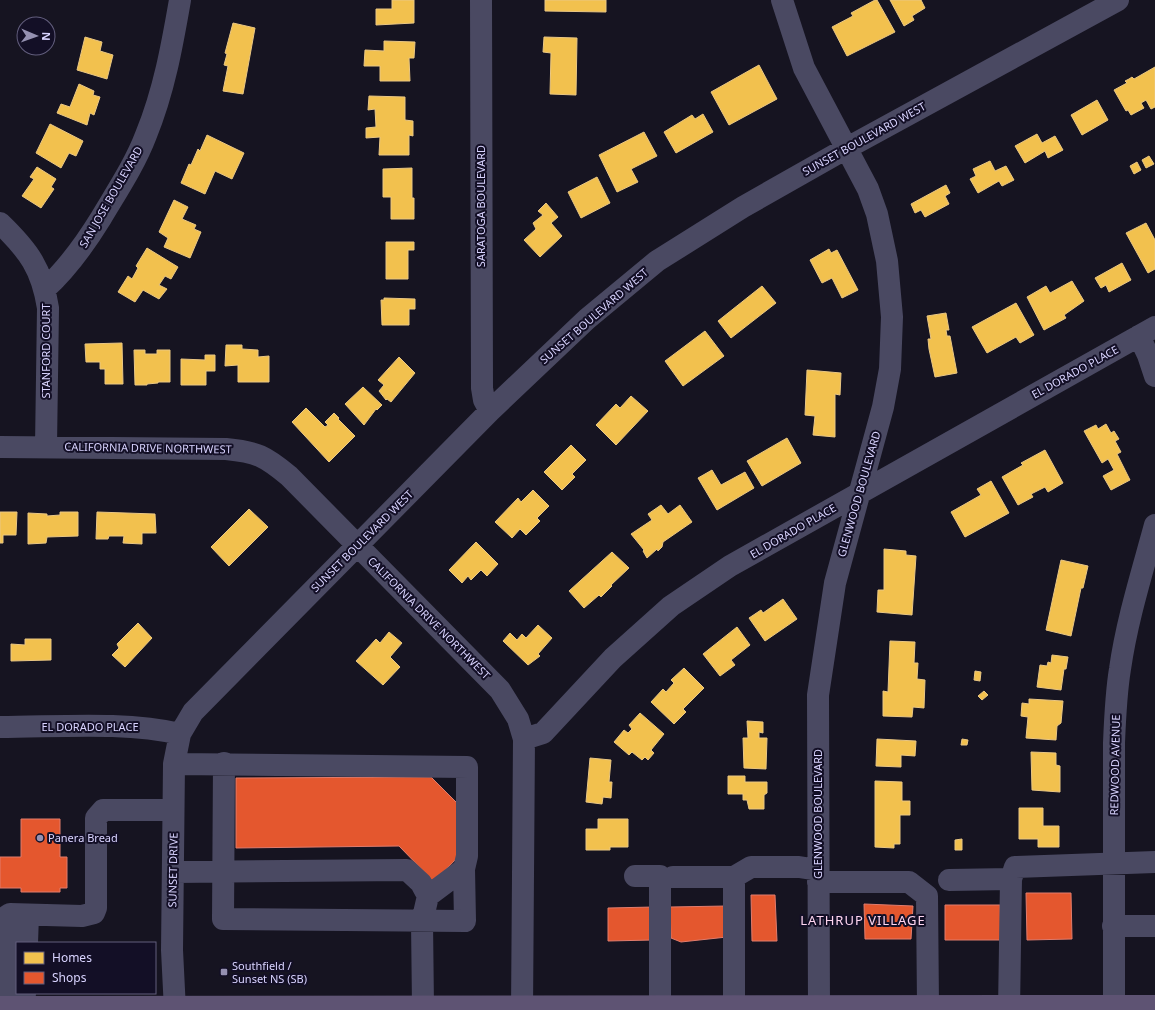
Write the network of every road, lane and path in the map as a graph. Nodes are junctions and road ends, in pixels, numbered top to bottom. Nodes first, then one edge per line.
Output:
1 (180, 0) edge
2 (481, 0) edge
3 (782, 0) edge
4 (1118, 0) edge
5 (847, 148) junction
6 (0, 223) edge
7 (45, 289) junction
8 (1147, 331) edge
9 (1155, 376) edge
10 (490, 411) junction
11 (0, 446) edge
12 (46, 446) junction
13 (859, 493) junction
14 (1155, 525) edge
15 (356, 546) junction
16 (0, 727) edge
17 (180, 734) junction
18 (524, 739) junction
19 (224, 763) junction
20 (174, 764) junction
21 (173, 810) junction
22 (1155, 862) edge
23 (1113, 863) junction
24 (464, 869) junction
25 (173, 872) junction
26 (223, 872) junction
27 (635, 876) dead end
28 (818, 876) junction
29 (673, 877) dead end
30 (734, 877) junction
31 (1012, 879) junction
32 (949, 880) dead end
33 (428, 896) junction
34 (17, 915) junction
35 (422, 922) junction
36 (1113, 926) junction
37 (1155, 926) edge
38 (16, 942) edge
39 (27, 942) edge
40 (16, 945) edge
41 (14, 1004) edge
42 (734, 1006) junction
43 (928, 1006) junction
44 (1155, 1006) edge
45 (423, 1007) junction
46 (660, 1007) junction
47 (175, 1008) edge
48 (758, 1008) edge
49 (819, 1008) edge
50 (1009, 1008) edge
51 (1114, 1008) edge
52 (522, 1009) edge
53 (579, 1009) edge

1 - 7 street, SAN JOSE BOULEVARD
2 - 10 street, SARATOGA BOULEVARD
3 - 5 street, GLENWOOD BOULEVARD
4 - 5 street, SUNSET BOULEVARD WEST
5 - 10 street, SUNSET BOULEVARD WEST
5 - 13 street, GLENWOOD BOULEVARD
6 - 7 street, STANFORD COURT
7 - 12 street, STANFORD COURT
8 - 9 street
8 - 13 street, EL DORADO PLACE
10 - 15 street, SUNSET BOULEVARD WEST
11 - 12 street, CALIFORNIA DRIVE NORTHWEST
12 - 15 street, CALIFORNIA DRIVE NORTHWEST
13 - 18 street, EL DORADO PLACE
13 - 28 street, GLENWOOD BOULEVARD
14 - 23 street, REDWOOD AVENUE
15 - 17 street, SUNSET BOULEVARD WEST
15 - 18 street, CALIFORNIA DRIVE NORTHWEST
16 - 17 street, EL DORADO PLACE
17 - 20 street, SUNSET DRIVE
18 - 52 street, CALIFORNIA DRIVE NORTHWEST
19 - 20 street
19 - 24 street
19 - 26 street
20 - 21 street, SUNSET DRIVE
21 - 25 street, SUNSET DRIVE
21 - 34 street
22 - 23 street
23 - 31 street
23 - 36 street, REDWOOD AVENUE
24 - 33 street
24 - 35 street
25 - 26 street
25 - 47 street, SUNSET DRIVE
26 - 33 street
26 - 35 street
27 - 46 street
28 - 30 street
28 - 43 street
28 - 49 street, GLENWOOD BOULEVARD
29 - 30 street
30 - 42 street
31 - 32 street
31 - 50 street
33 - 35 street
34 - 38 street
34 - 39 street
35 - 45 street
36 - 37 street
36 - 51 street, REDWOOD AVENUE
40 - 41 street
41 - 47 main road
42 - 46 main road
42 - 48 main road
43 - 49 main road
43 - 50 main road
44 - 51 main road
45 - 47 main road
45 - 52 main road
46 - 53 main road
48 - 49 main road
50 - 51 main road
52 - 53 main road

